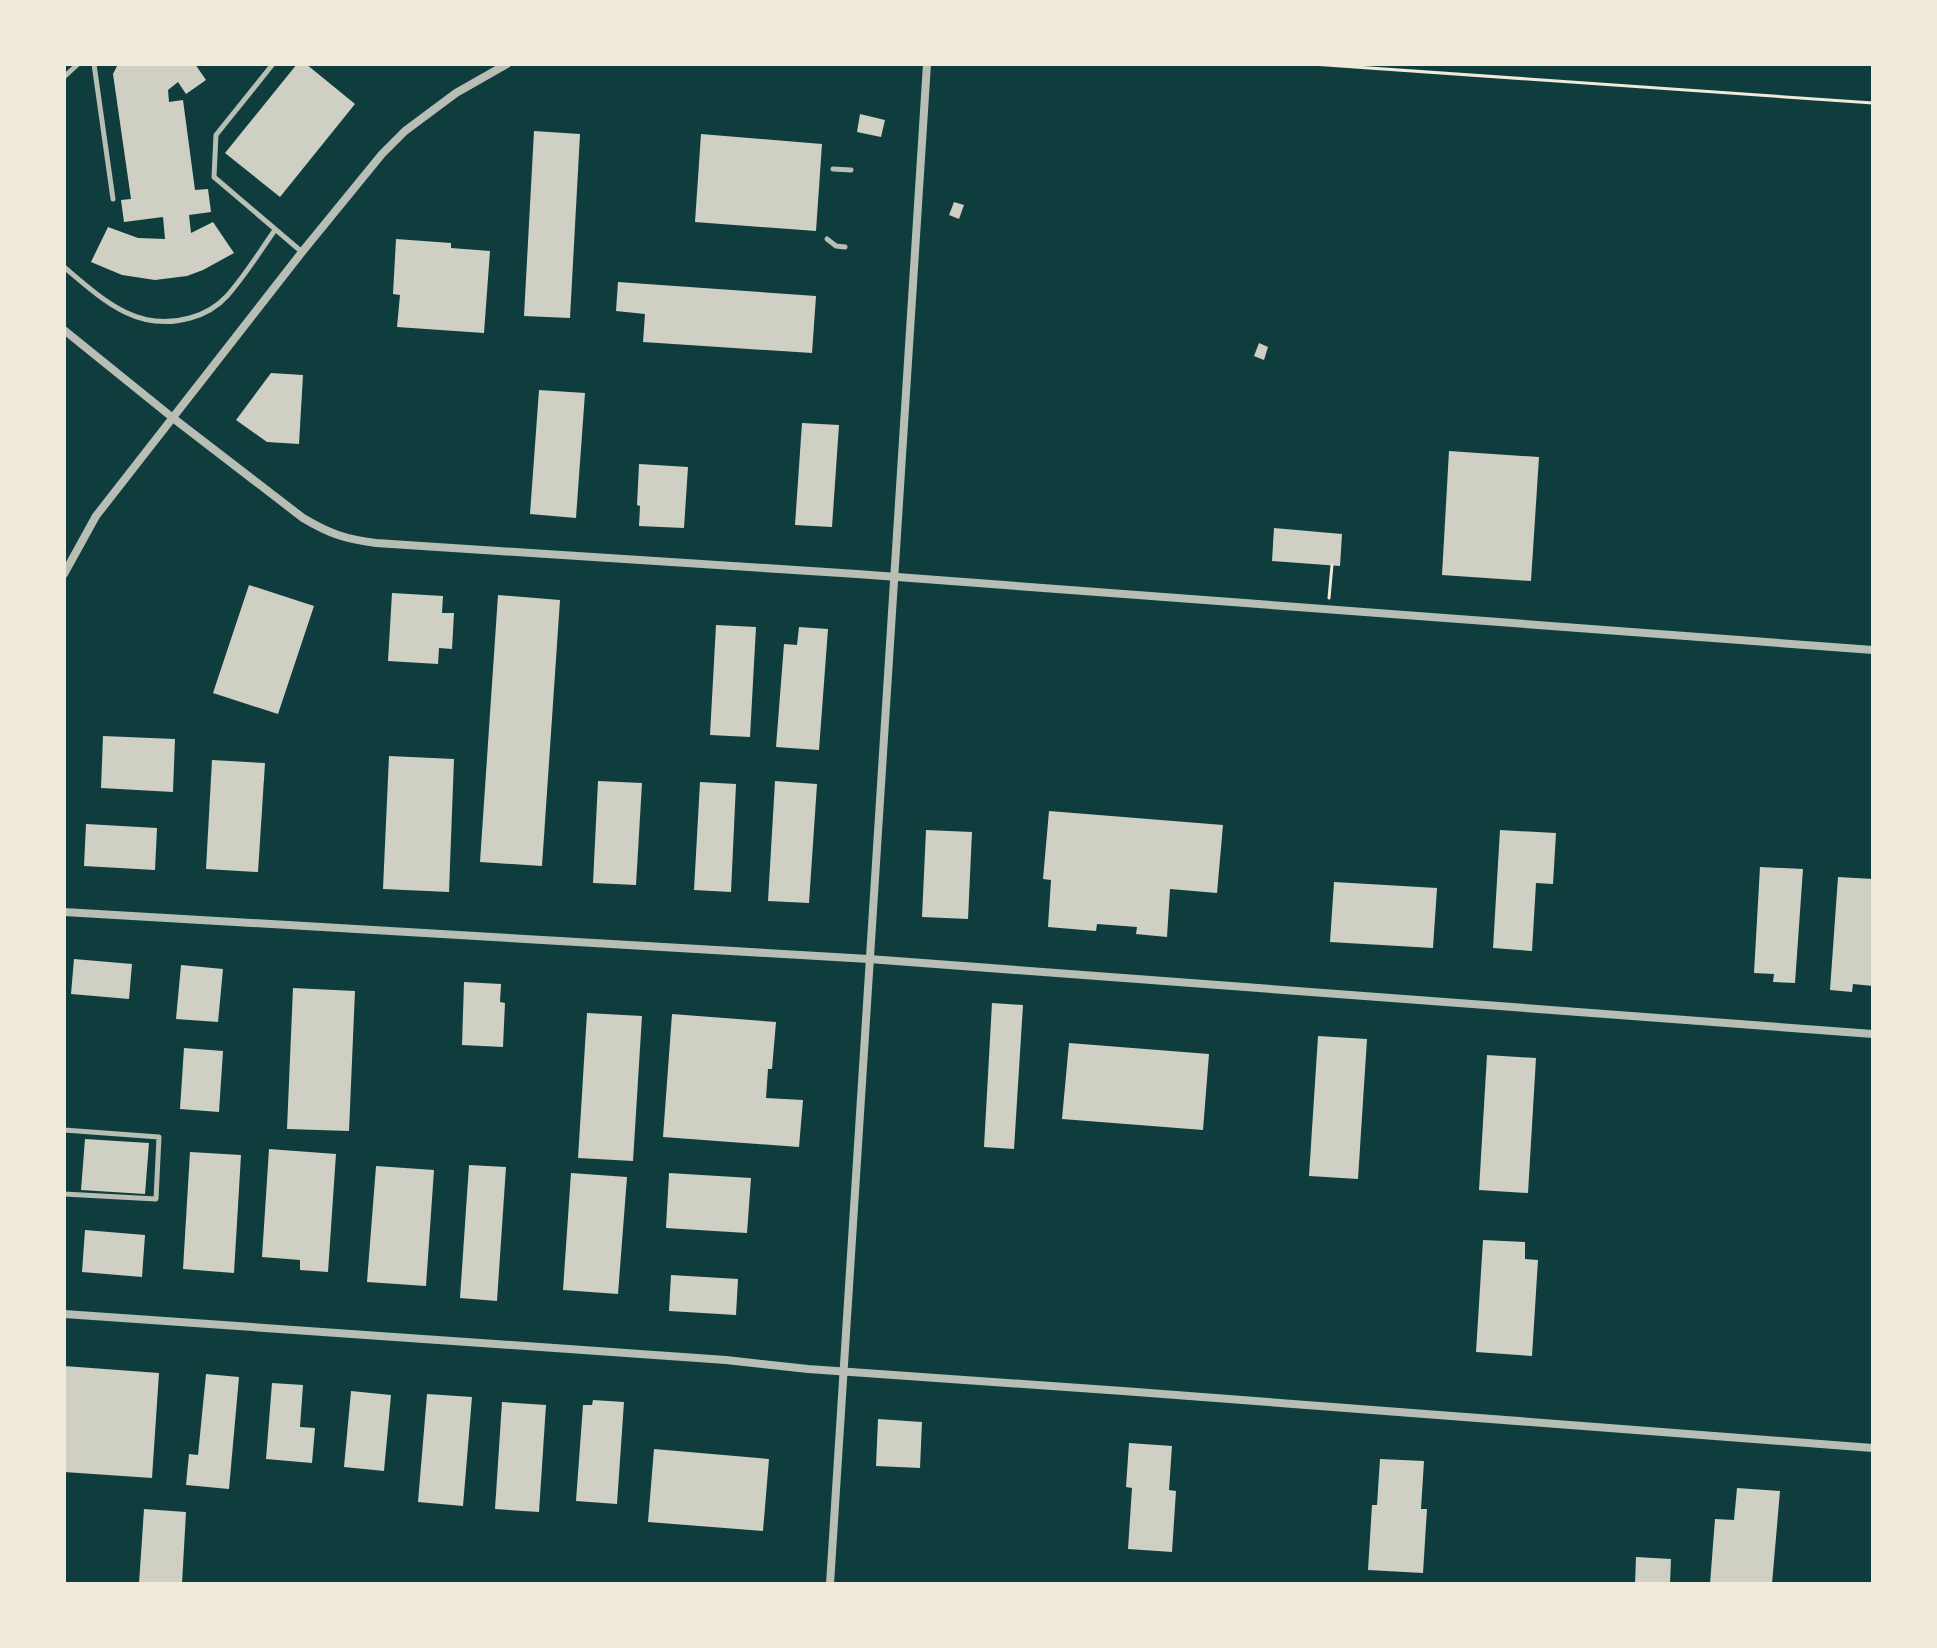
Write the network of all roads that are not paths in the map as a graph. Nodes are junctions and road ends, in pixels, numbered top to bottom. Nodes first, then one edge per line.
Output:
1 (78, 64) edge
2 (94, 64) edge
3 (273, 64) edge
4 (507, 64) edge
5 (927, 64) edge
6 (64, 77) edge
7 (833, 169) dead end
8 (851, 170) dead end
9 (113, 199) dead end
10 (275, 230) junction
11 (827, 239) dead end
12 (845, 247) dead end
13 (302, 252) junction
14 (64, 267) edge
15 (64, 330) edge
16 (173, 418) junction
17 (64, 574) edge
18 (894, 577) junction
19 (1873, 650) edge
20 (64, 912) edge
21 (869, 959) junction
22 (1873, 1034) edge
23 (64, 1130) edge
24 (64, 1194) edge
25 (64, 1314) edge
26 (843, 1372) junction
27 (1873, 1448) edge
28 (830, 1584) edge

1 - 6 lane
2 - 9 lane
3 - 10 lane
4 - 13 street
5 - 18 street
7 - 8 lane
10 - 13 lane
10 - 14 lane
11 - 12 lane
13 - 16 street
15 - 16 street
16 - 17 street
16 - 18 street
18 - 19 street
18 - 21 street
20 - 21 street
21 - 22 street
21 - 26 street
23 - 24 lane
25 - 26 street
26 - 27 street
26 - 28 street

